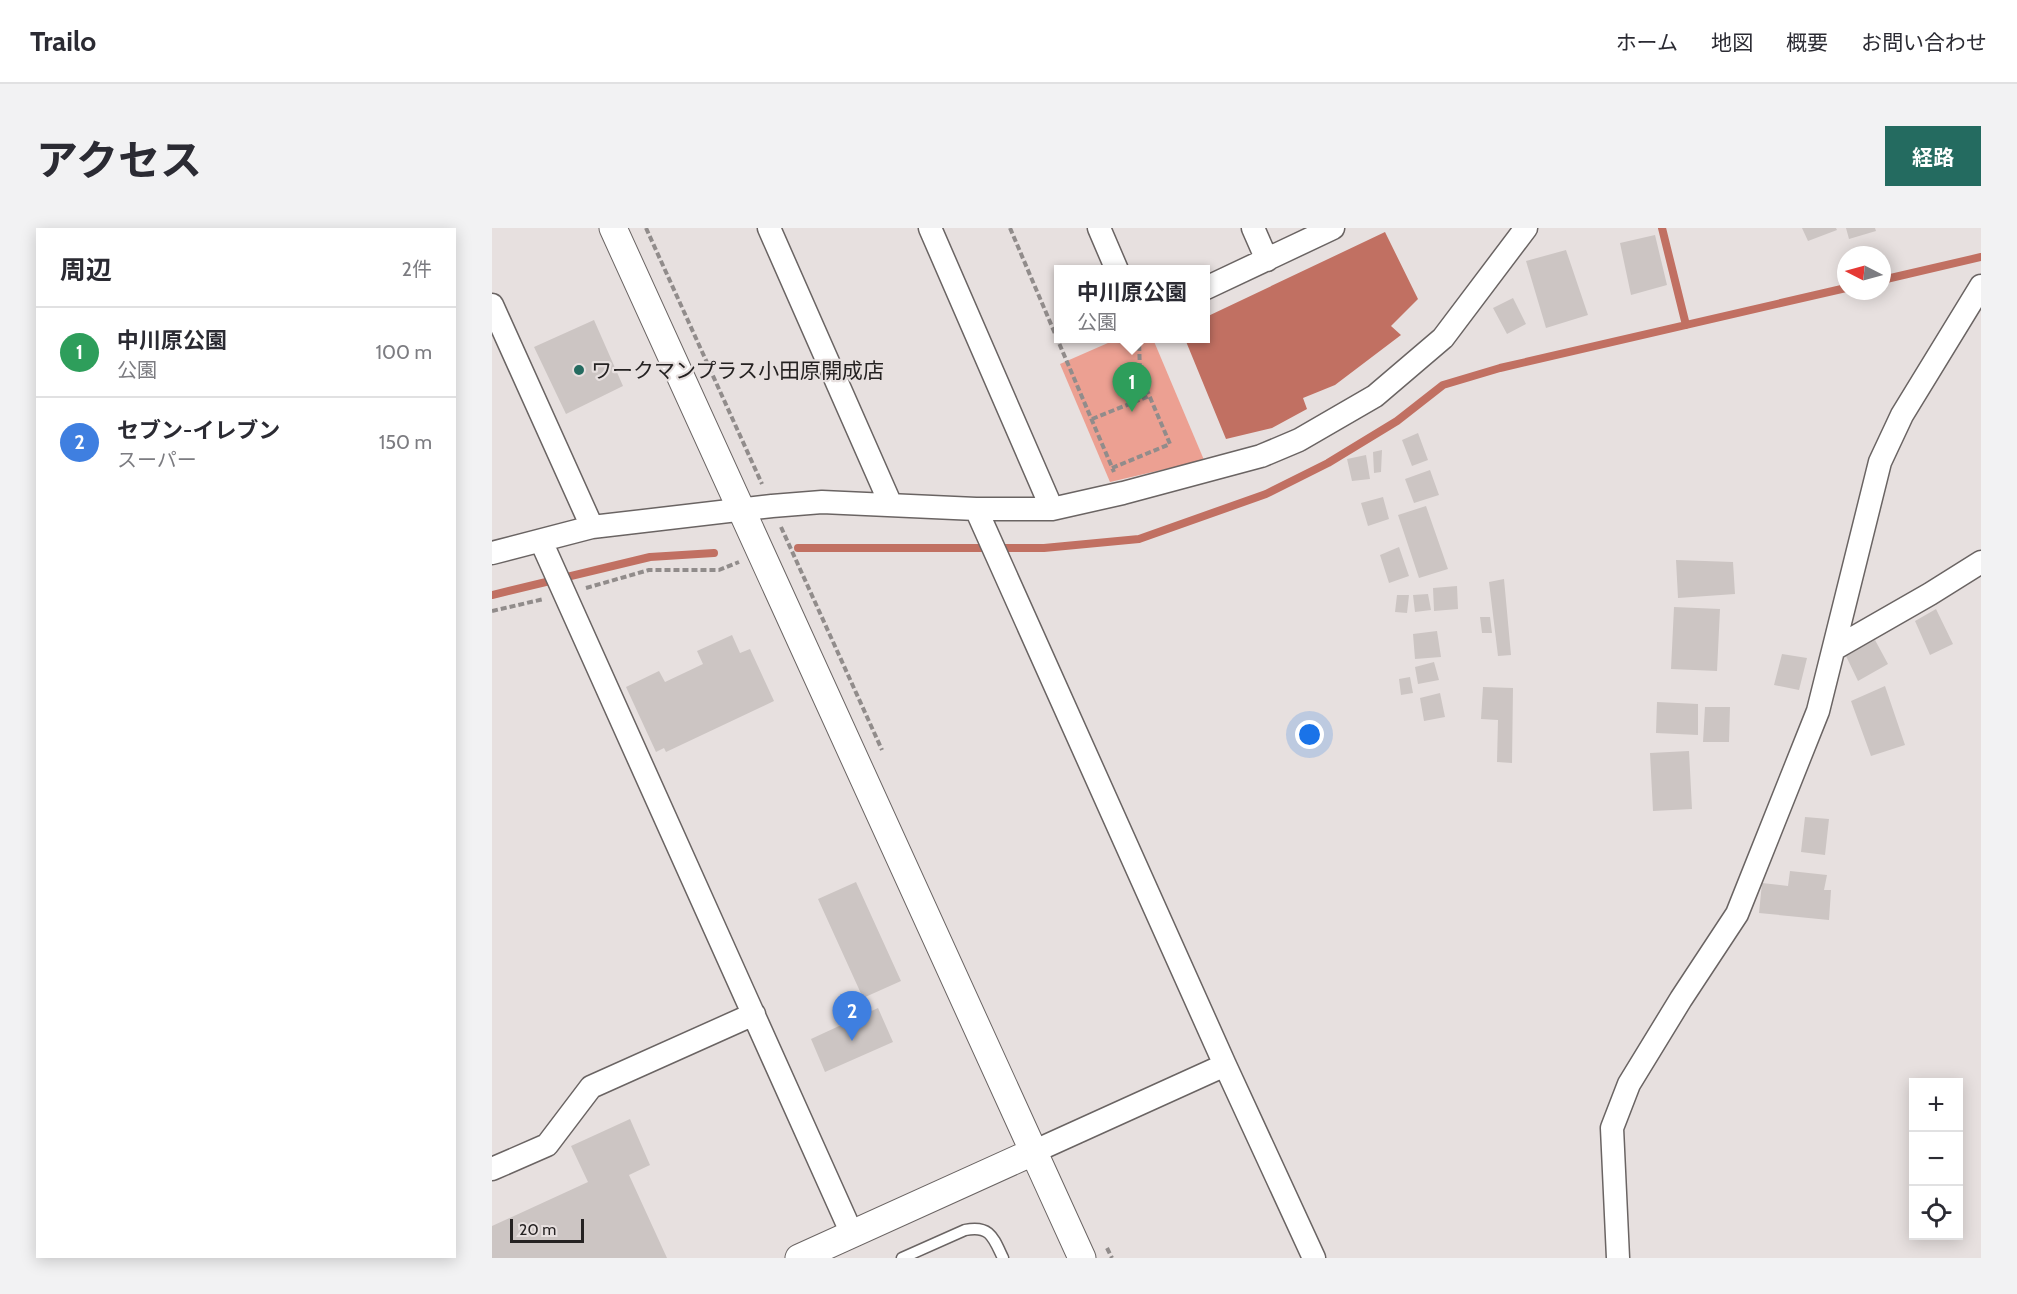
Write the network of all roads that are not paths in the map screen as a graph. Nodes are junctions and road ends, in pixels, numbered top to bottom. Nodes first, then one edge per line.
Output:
1 (613, 228) edge
2 (769, 228) edge
3 (930, 228) edge
4 (1099, 228) edge
5 (1253, 228) edge
6 (1333, 228) edge
7 (1526, 228) edge
8 (1267, 260) junction
9 (1115, 265) edge
10 (1210, 286) edge
11 (1981, 286) edge
12 (492, 305) edge
13 (891, 505) junction
14 (740, 508) junction
15 (976, 509) junction
16 (1052, 509) junction
17 (592, 527) junction
18 (541, 541) junction
19 (492, 553) edge
20 (1981, 561) edge
21 (1834, 649) junction
22 (754, 1014) junction
23 (1225, 1065) junction
24 (1033, 1152) junction
25 (492, 1169) edge
26 (852, 1234) junction
27 (799, 1258) edge
28 (902, 1258) edge
29 (1003, 1258) edge
30 (1082, 1258) edge
31 (1314, 1258) edge
32 (1618, 1258) edge

1 - 14 street
2 - 13 street
3 - 16 street
4 - 9 street
5 - 8 street
6 - 8 street
7 - 16 street
8 - 10 street
11 - 21 street
12 - 17 street
13 - 14 street
13 - 15 street
14 - 17 street
14 - 24 street
15 - 16 street
15 - 23 street
17 - 18 street
18 - 19 street
18 - 22 street
20 - 21 street
21 - 32 street
22 - 25 street
22 - 26 street
23 - 24 street
23 - 31 street
24 - 26 street
24 - 30 street
26 - 27 street
28 - 29 lane

